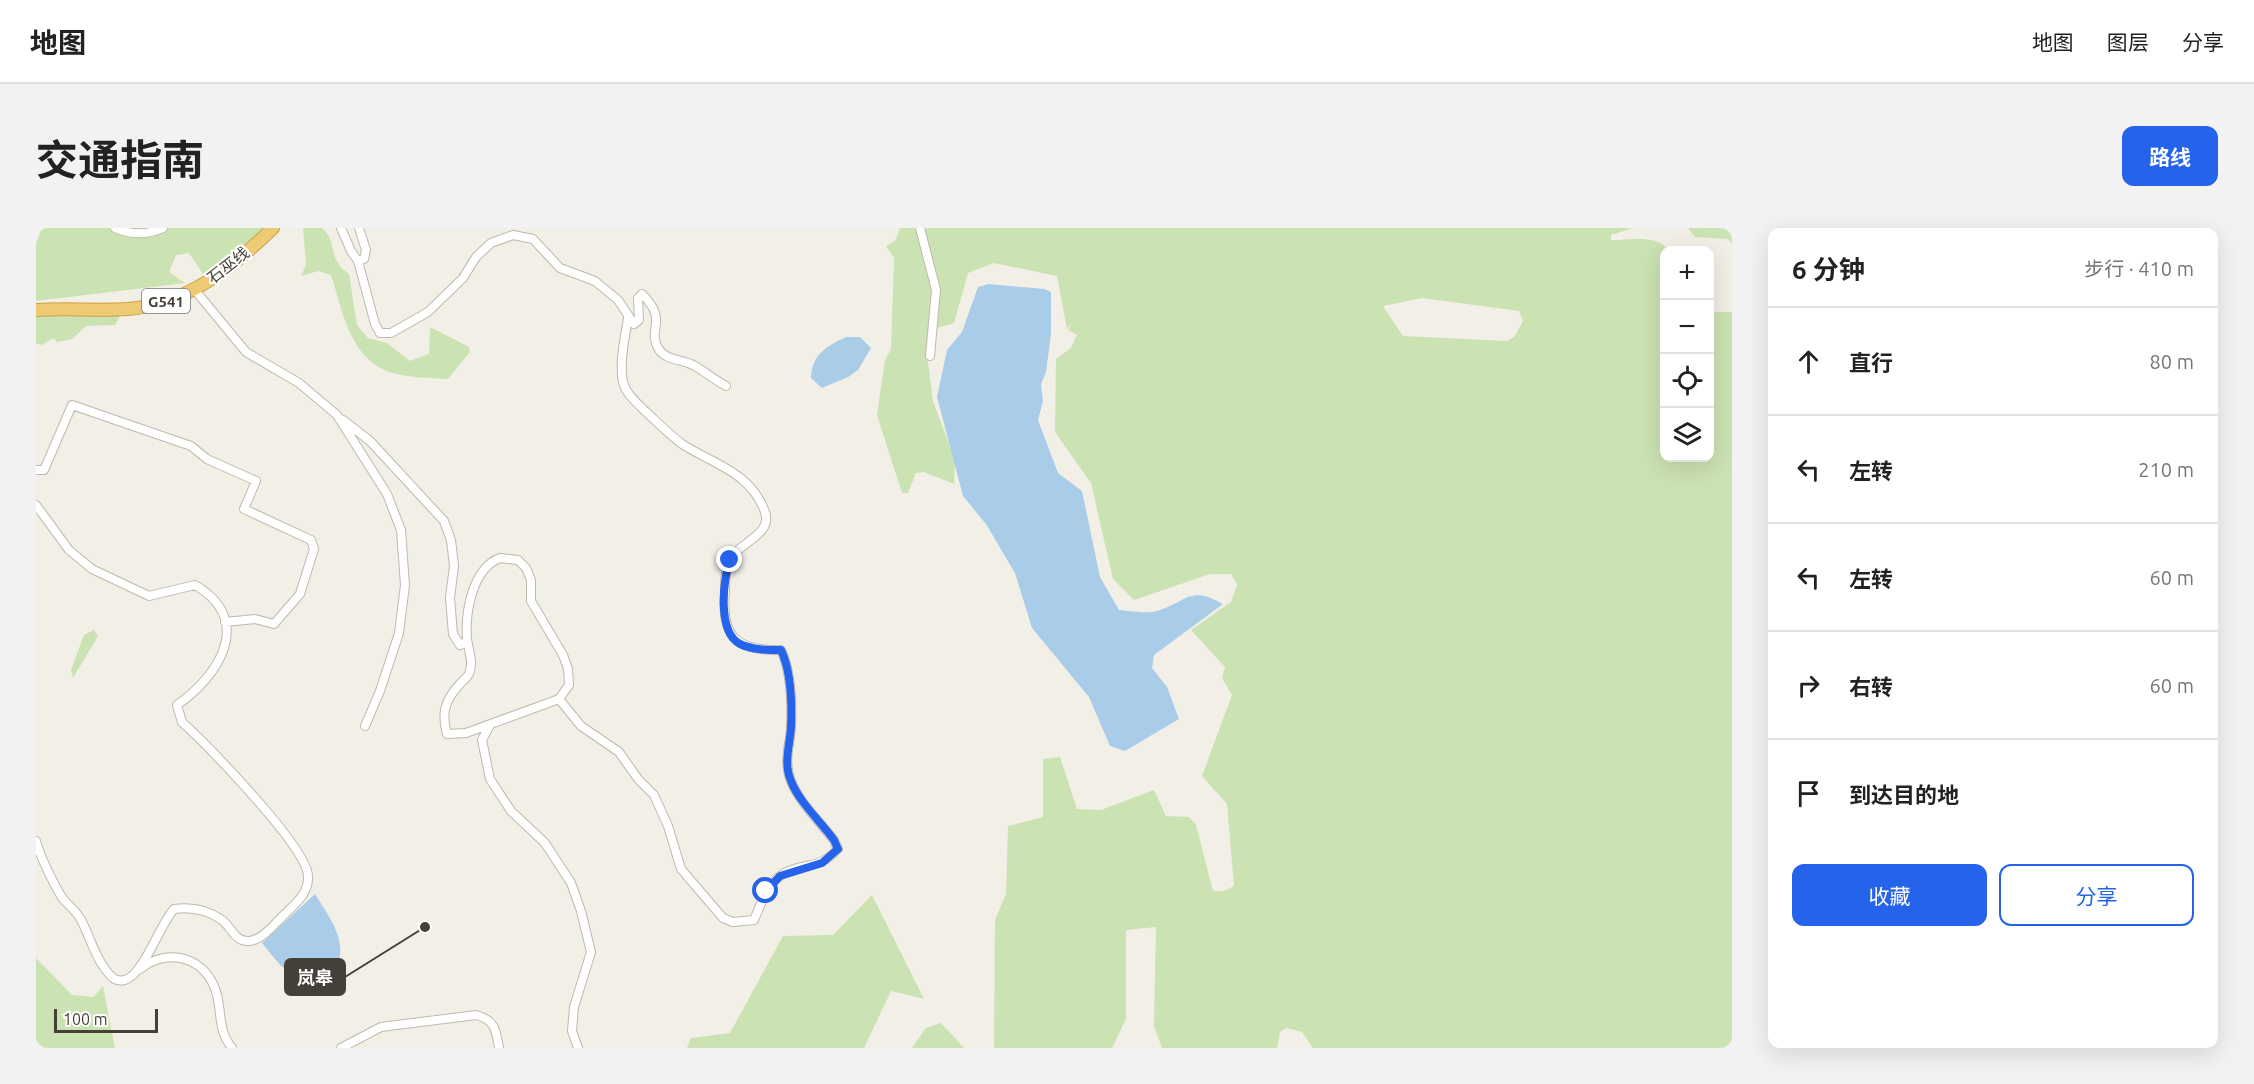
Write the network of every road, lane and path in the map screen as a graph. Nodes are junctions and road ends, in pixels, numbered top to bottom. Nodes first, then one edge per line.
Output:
1 (115, 228) edge
2 (163, 228) edge
3 (273, 228) edge
4 (341, 228) edge
5 (359, 228) edge
6 (920, 228) edge
7 (358, 261) junction
8 (194, 290) junction
9 (36, 310) edge
10 (628, 318) junction
11 (930, 356) dead end
12 (726, 386) dead end
13 (337, 415) junction
14 (36, 470) edge
15 (36, 505) edge
16 (225, 622) junction
17 (467, 642) junction
18 (559, 699) junction
19 (490, 725) junction
20 (364, 726) dead end
21 (36, 841) edge
22 (122, 980) junction
23 (232, 1048) edge
24 (341, 1048) edge
25 (499, 1048) edge
26 (578, 1048) edge

1 - 2 street
3 - 8 highway, 石巫线 / G541
4 - 7 street
5 - 7 street
6 - 11 street
7 - 10 street
8 - 9 highway, 石巫线 / G541
8 - 13 street
10 - 12 street
10 - 18 street
13 - 17 street
13 - 20 street
14 - 16 street
15 - 16 street
16 - 22 street
17 - 18 street
17 - 19 street
18 - 19 street
19 - 26 street
21 - 22 street
22 - 23 street
24 - 25 street

